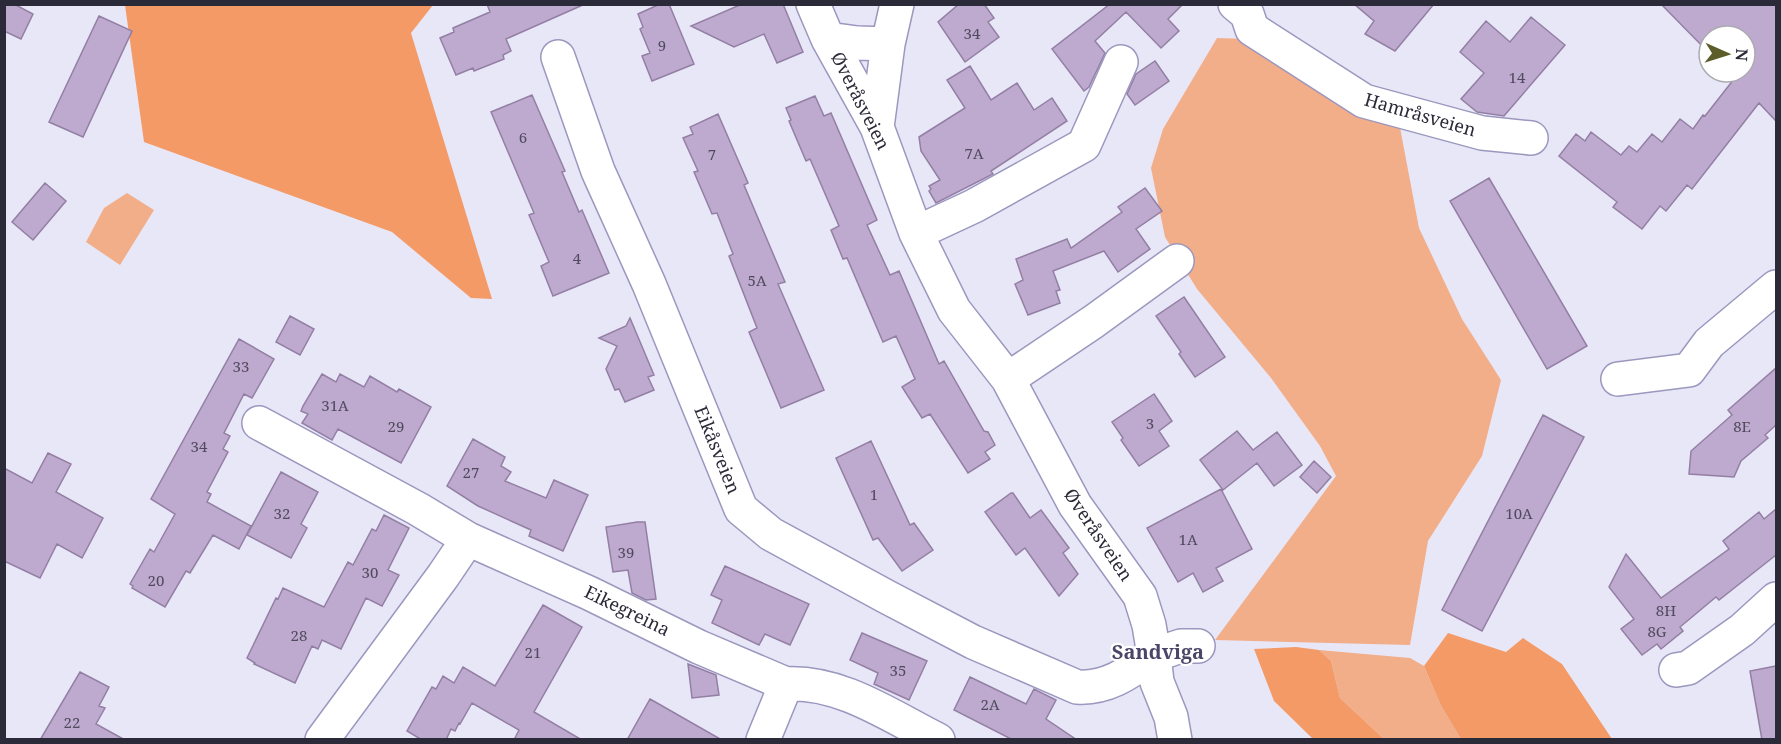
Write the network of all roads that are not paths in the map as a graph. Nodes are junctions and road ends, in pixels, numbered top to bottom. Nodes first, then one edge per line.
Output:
1 (813, 4) edge
2 (897, 4) edge
3 (1245, 8) edge
4 (828, 39) junction
5 (888, 44) junction
6 (558, 57) dead end
7 (1120, 62) dead end
8 (877, 127) junction
9 (1530, 138) dead end
10 (916, 233) junction
11 (1177, 261) dead end
12 (1776, 286) edge
13 (1008, 379) junction
14 (1618, 380) dead end
15 (259, 423) dead end
16 (468, 539) junction
17 (1776, 599) edge
18 (1198, 646) dead end
19 (1154, 655) junction
20 (1676, 670) dead end
21 (786, 684) junction
22 (322, 740) edge
23 (763, 740) edge
24 (938, 740) edge
25 (1175, 740) edge

1 - 4 street, Øveråsveien
2 - 5 street
3 - 9 street, Hamråsveien
4 - 5 street
4 - 8 street, Øveråsveien
5 - 8 street
6 - 19 street, Eikåsveien
7 - 10 street
8 - 10 street, Øveråsveien
10 - 13 street, Øveråsveien
11 - 13 street
12 - 14 street
13 - 19 street, Øveråsveien
15 - 16 street, Eikegreina
16 - 21 street, Eikegreina
16 - 22 street
17 - 20 street
18 - 19 street
19 - 25 street, Øveråsveien
21 - 23 street
21 - 24 street

